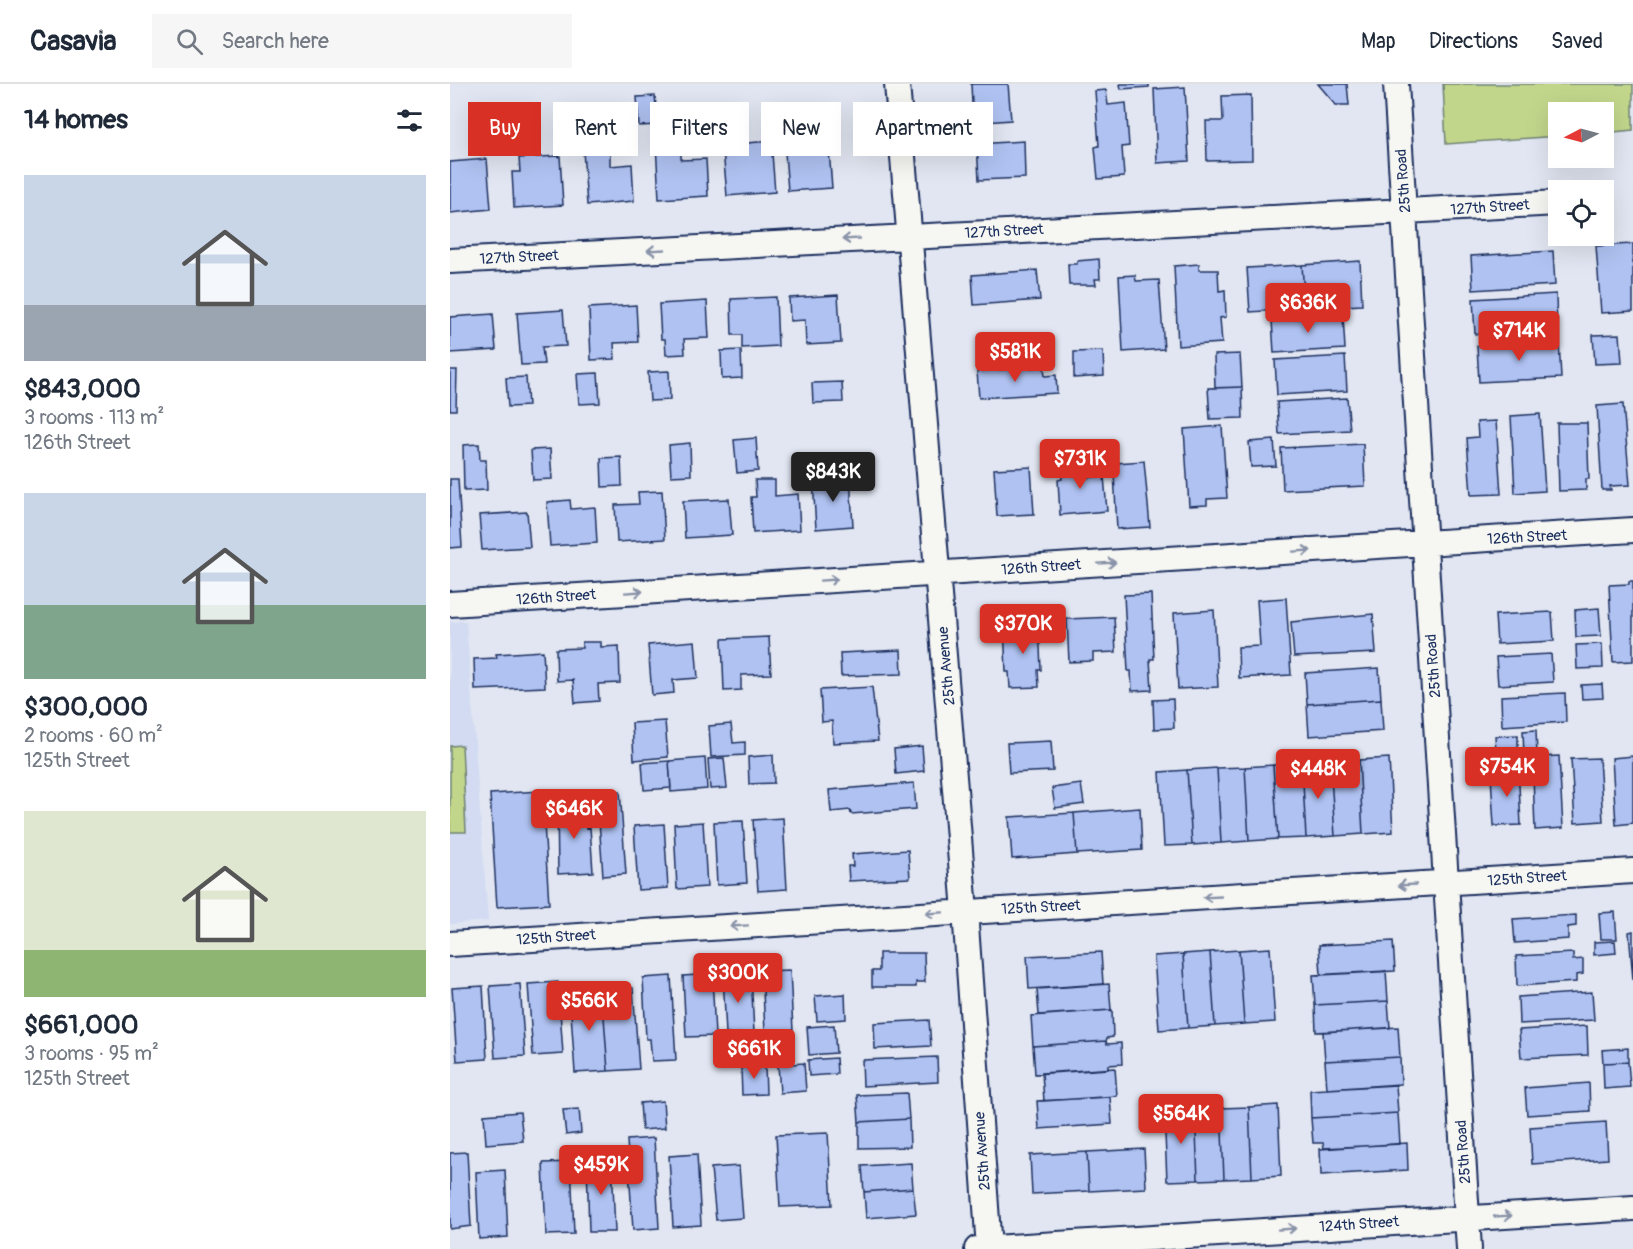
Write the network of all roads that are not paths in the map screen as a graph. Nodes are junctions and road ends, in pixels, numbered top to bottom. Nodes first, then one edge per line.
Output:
1 (897, 84) edge
2 (1396, 84) edge
3 (1548, 204) edge
4 (1405, 213) junction
5 (909, 236) junction
6 (450, 261) edge
7 (1633, 530) edge
8 (1426, 543) junction
9 (938, 574) junction
10 (450, 604) edge
11 (1633, 871) edge
12 (1446, 883) junction
13 (965, 911) junction
14 (450, 944) edge
15 (1633, 1208) edge
16 (1467, 1218) junction
17 (985, 1249) edge
18 (1469, 1249) edge

1 - 5 street, 25th Avenue
2 - 4 street, 25th Road
3 - 4 street, 127th Street
4 - 5 street, 127th Street
4 - 8 street, 25th Road
5 -> 6 street, 127th Street
5 - 9 street, 25th Avenue
7 - 8 street, 126th Street
9 -> 8 street, 126th Street
8 - 12 street, 25th Road
10 -> 9 street, 126th Street
9 - 13 street, 25th Avenue
11 - 12 street, 125th Street
12 -> 13 street, 125th Street
12 - 16 street, 25th Road
13 -> 14 street, 125th Street
13 - 17 street, 25th Avenue
16 -> 15 street, 124th Street
17 -> 16 street, 124th Street
16 - 18 street, 25th Road

